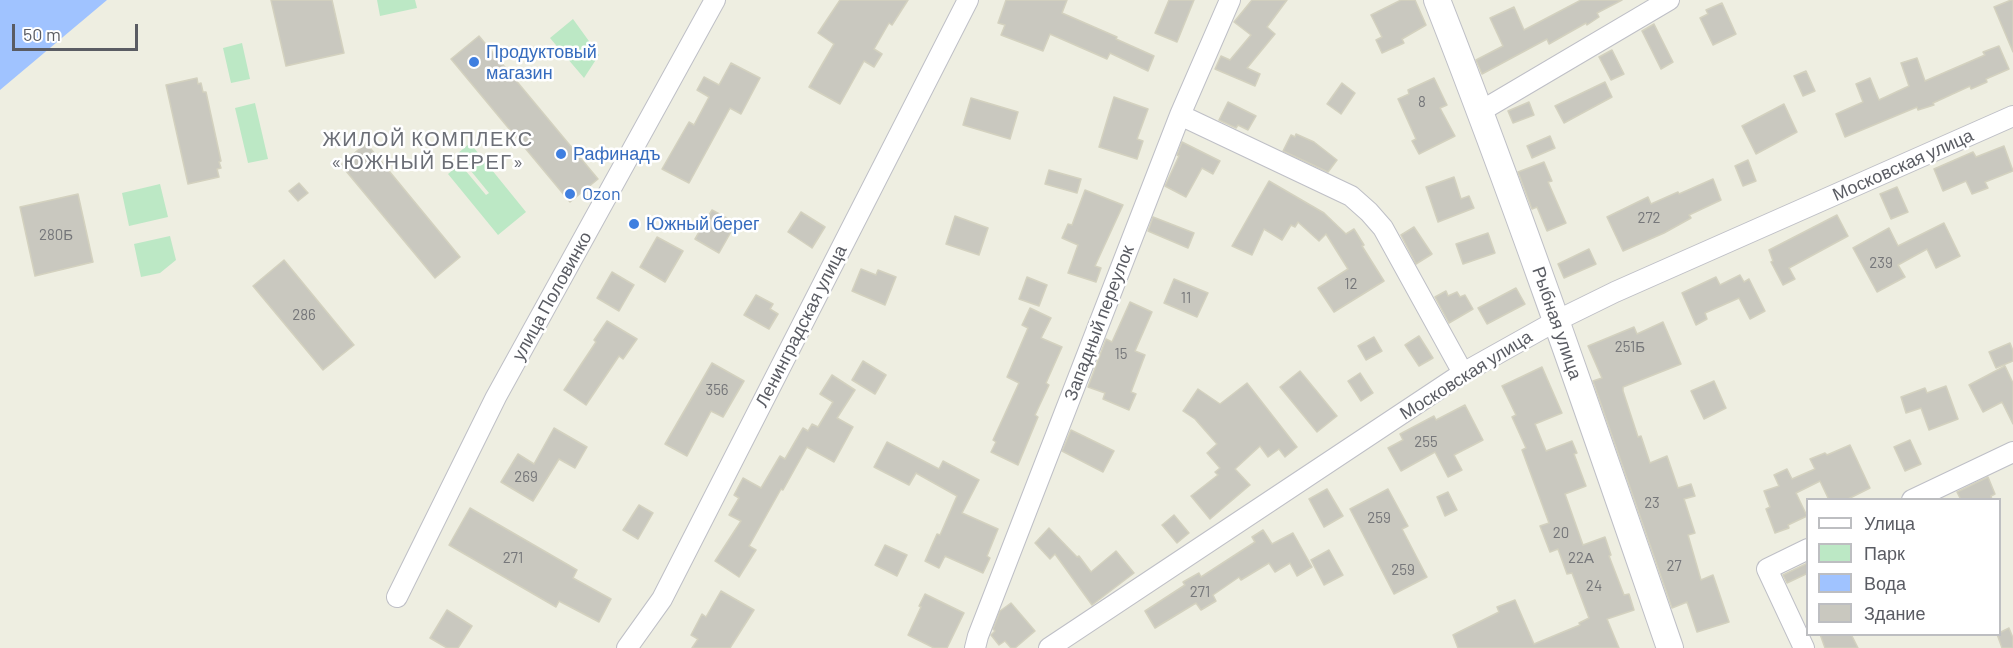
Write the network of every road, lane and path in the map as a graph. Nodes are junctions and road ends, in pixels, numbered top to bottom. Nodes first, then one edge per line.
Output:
1 (716, 0) edge
2 (968, 0) edge
3 (1230, 0) edge
4 (1437, 0) edge
5 (1669, 0) edge
6 (1481, 111) junction
7 (1180, 115) junction
8 (2013, 116) edge
9 (1556, 321) junction
10 (1464, 373) junction
11 (2013, 452) edge
12 (1916, 498) edge
13 (1806, 550) edge
14 (397, 597) dead end
15 (627, 648) edge
16 (975, 648) edge
17 (1050, 648) edge
18 (1670, 648) edge
19 (1804, 648) edge

1 - 14 street, улица Половинко
2 - 15 street, Ленинградская улица
3 - 7 street, Западный переулок
4 - 6 street, Рыбная улица
5 - 6 street
6 - 9 street, Рыбная улица
7 - 10 street
7 - 16 street, Западный переулок
8 - 9 street, Московская улица
9 - 10 street, Московская улица
9 - 18 street, Рыбная улица
10 - 17 street, Московская улица
11 - 12 street
13 - 19 street

